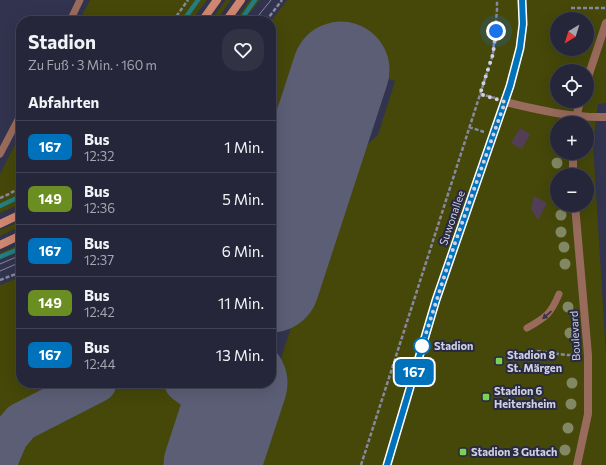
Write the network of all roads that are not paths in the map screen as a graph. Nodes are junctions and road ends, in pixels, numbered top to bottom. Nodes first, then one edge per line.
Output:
1 (80, 0) edge
2 (217, 0) edge
3 (241, 0) edge
4 (522, 0) edge
5 (72, 16) edge
6 (206, 16) edge
7 (230, 16) edge
8 (606, 23) edge
9 (592, 64) edge
10 (505, 102) junction
11 (563, 116) edge
12 (606, 117) edge
13 (594, 118) edge
14 (16, 124) edge
15 (0, 154) edge
16 (576, 212) edge
17 (16, 216) edge
18 (0, 224) edge
19 (16, 237) edge
20 (0, 245) edge
21 (559, 294) dead end
22 (527, 328) dead end
23 (387, 465) edge
24 (577, 465) edge

1 - 5 lane
2 - 6 street
3 - 7 street
4 - 10 street, Suwonallee
8 - 9 street
10 - 11 street
10 - 23 street, Suwonallee
12 - 13 street
14 - 15 lane
16 - 24 street, Boulevard
17 - 18 street
19 - 20 street
21 -> 22 lane

